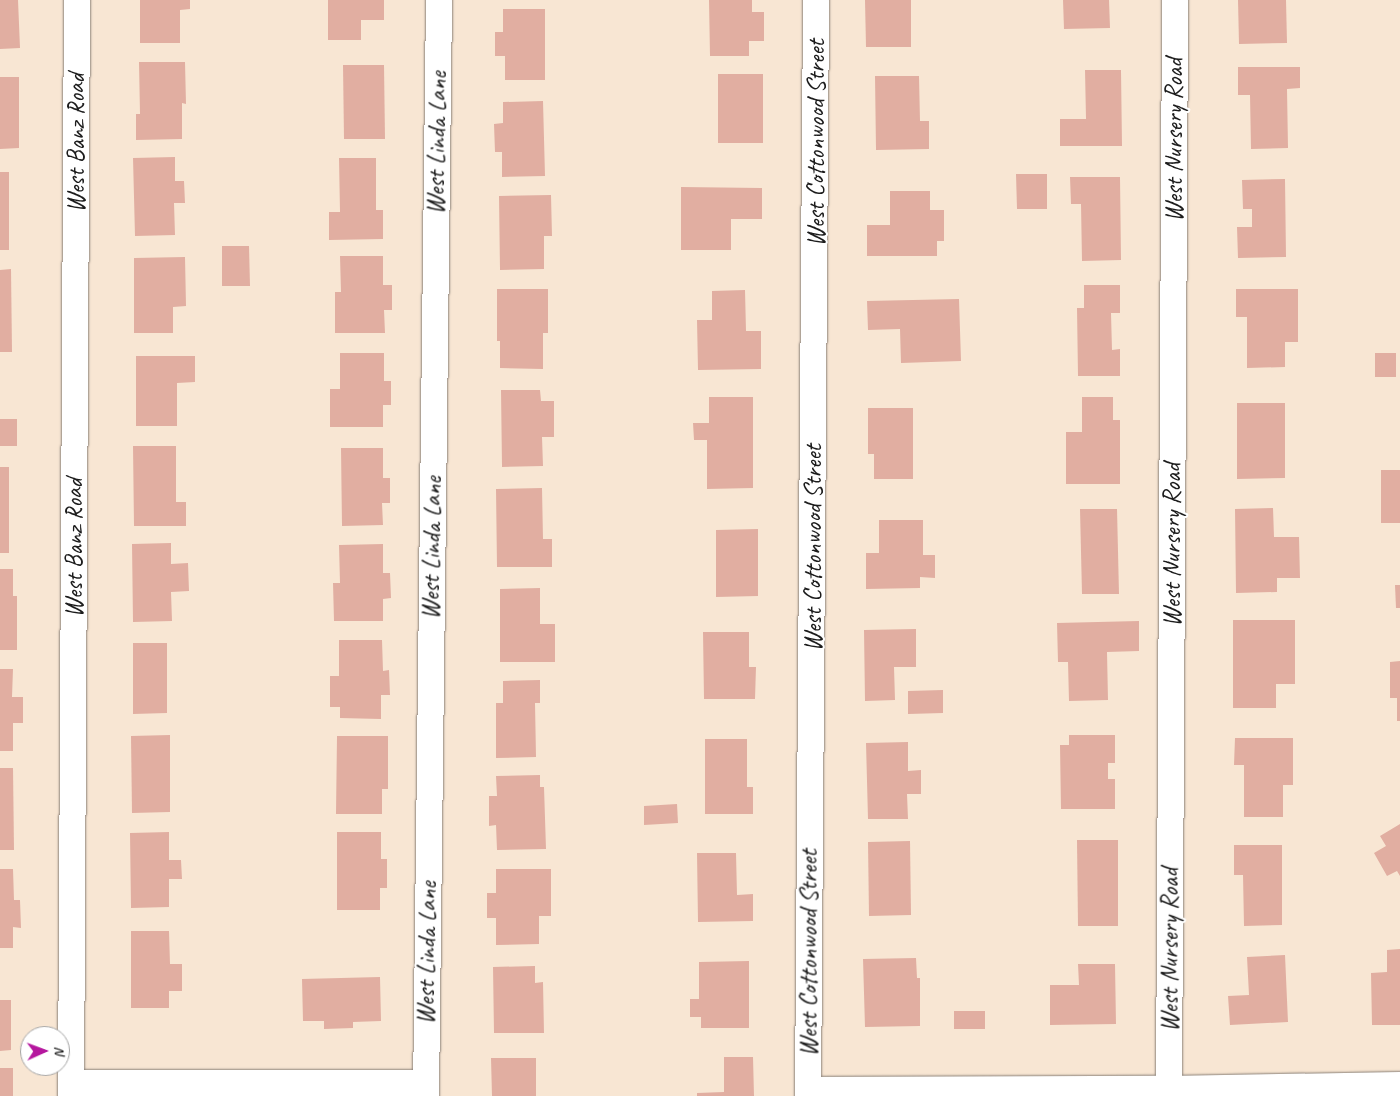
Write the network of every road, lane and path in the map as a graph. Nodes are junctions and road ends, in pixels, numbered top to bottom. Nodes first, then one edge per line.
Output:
1 (76, 0) edge
2 (439, 0) edge
3 (816, 0) edge
4 (1175, 0) edge
5 (1400, 1085) edge
6 (71, 1089) edge
7 (426, 1089) edge
8 (1169, 1089) junction
9 (808, 1093) edge

1 - 6 street, West Banz Road
2 - 7 street, West Linda Lane
3 - 9 street, West Cottonwood Street
4 - 8 street, West Nursery Road
5 - 8 street
6 - 7 street
8 - 9 street

